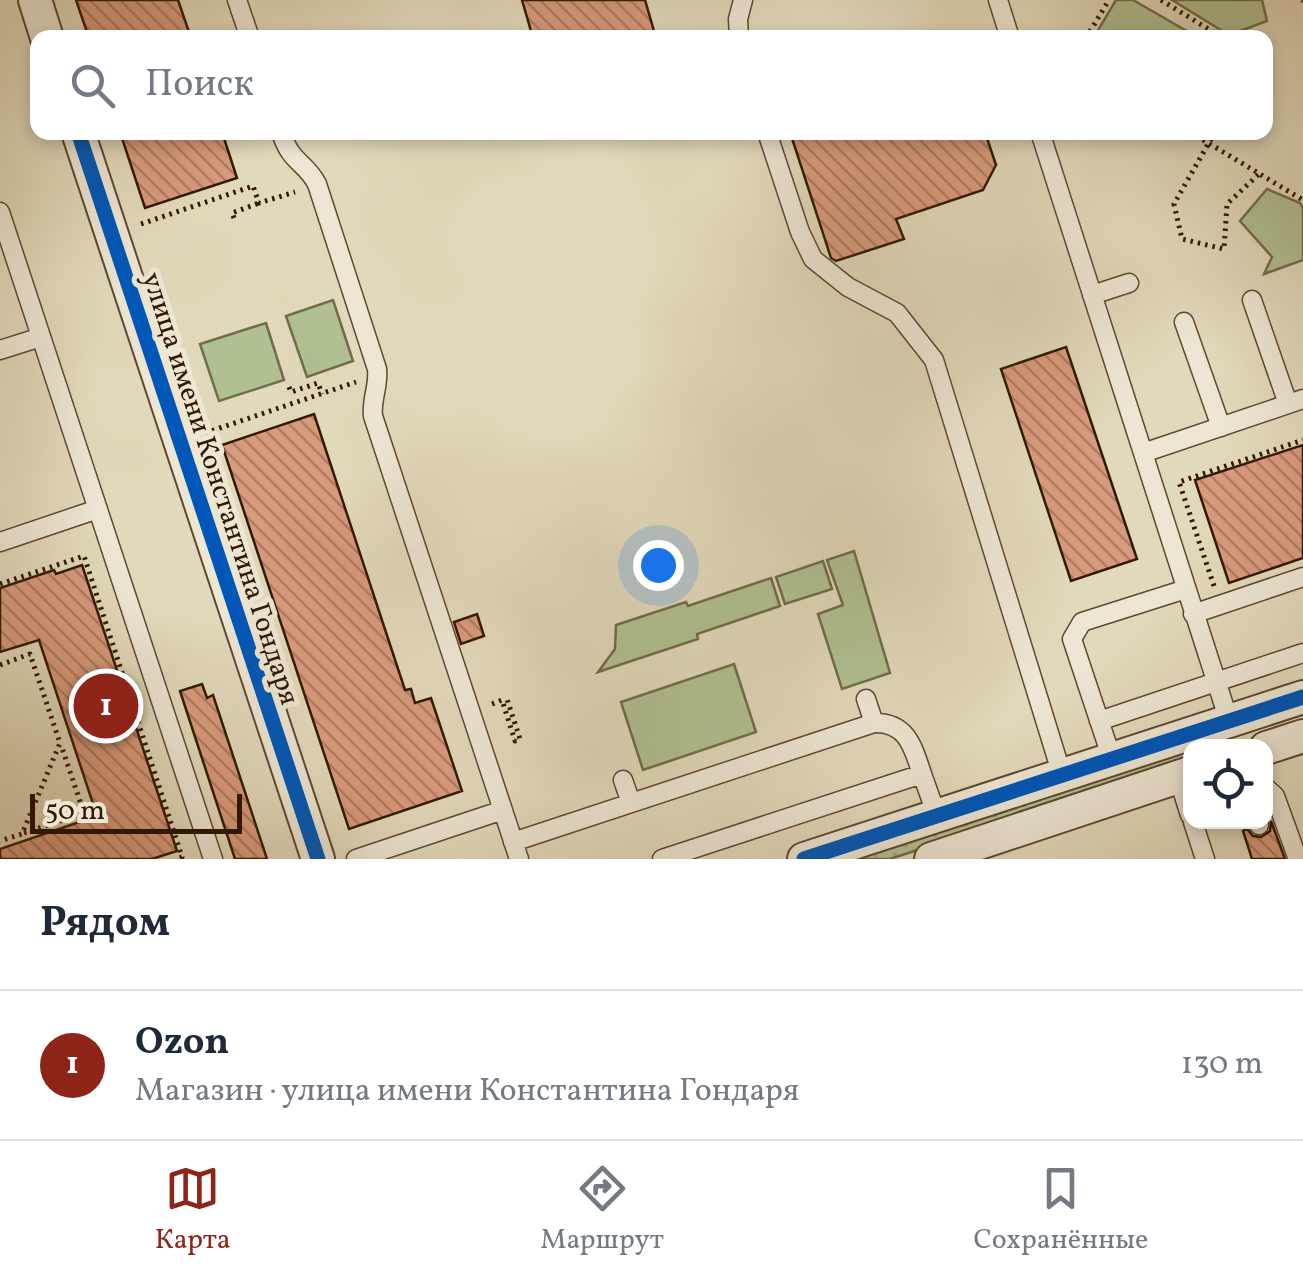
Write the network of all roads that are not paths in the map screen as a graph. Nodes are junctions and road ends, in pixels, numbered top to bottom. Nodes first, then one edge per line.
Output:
1 (35, 0) edge
2 (238, 0) edge
3 (744, 0) edge
4 (998, 0) edge
5 (44, 30) edge
6 (247, 30) edge
7 (739, 30) edge
8 (1007, 30) edge
9 (81, 140) edge
10 (285, 140) edge
11 (771, 140) edge
12 (1043, 140) edge
13 (0, 212) edge
14 (1129, 282) dead end
15 (1092, 295) junction
16 (1252, 300) dead end
17 (1184, 322) dead end
18 (41, 337) junction
19 (0, 350) edge
20 (1296, 402) edge
21 (1221, 427) junction
22 (1143, 452) junction
23 (98, 509) junction
24 (0, 542) edge
25 (1303, 577) edge
26 (1186, 589) junction
27 (1193, 614) junction
28 (1303, 653) edge
29 (1216, 682) junction
30 (1303, 697) edge
31 (866, 699) dead end
32 (1099, 721) junction
33 (1229, 721) junction
34 (874, 722) junction
35 (1303, 736) edge
36 (1273, 746) edge
37 (1112, 759) junction
38 (922, 774) junction
39 (1062, 775) junction
40 (1183, 775) edge
41 (624, 780) dead end
42 (1273, 795) edge
43 (631, 803) junction
44 (502, 810) junction
45 (936, 816) junction
46 (1195, 829) edge
47 (516, 851) edge
48 (1303, 858) edge
49 (213, 859) edge
50 (318, 859) edge
51 (356, 859) edge
52 (662, 859) edge
53 (804, 859) edge
54 (931, 859) edge
55 (1205, 859) edge

1 - 5 street
2 - 6 lane
3 - 7 lane
4 - 8 lane
9 - 50 street, улица имени Константина Гондаря
10 - 44 lane
11 - 39 lane
12 - 15 lane
13 - 18 lane
14 - 15 lane
15 - 22 lane
16 - 20 lane
17 - 21 lane
18 - 19 lane
18 - 23 lane
20 - 21 lane
21 - 22 lane
22 - 26 lane
23 - 24 lane
23 - 49 lane
25 - 27 lane
26 - 27 lane
26 - 32 lane
27 - 29 lane
28 - 29 lane
29 - 32 lane
29 - 33 lane
30 - 33 street
31 - 34 lane
32 - 37 lane
33 - 37 street
34 - 38 lane
34 - 43 lane
35 - 36 street
37 - 39 street
38 - 45 lane
38 - 52 lane
39 - 45 street
40 - 54 street
41 - 43 lane
42 - 48 lane
43 - 47 lane
44 - 47 lane
44 - 51 lane
45 - 53 street
46 - 55 lane

